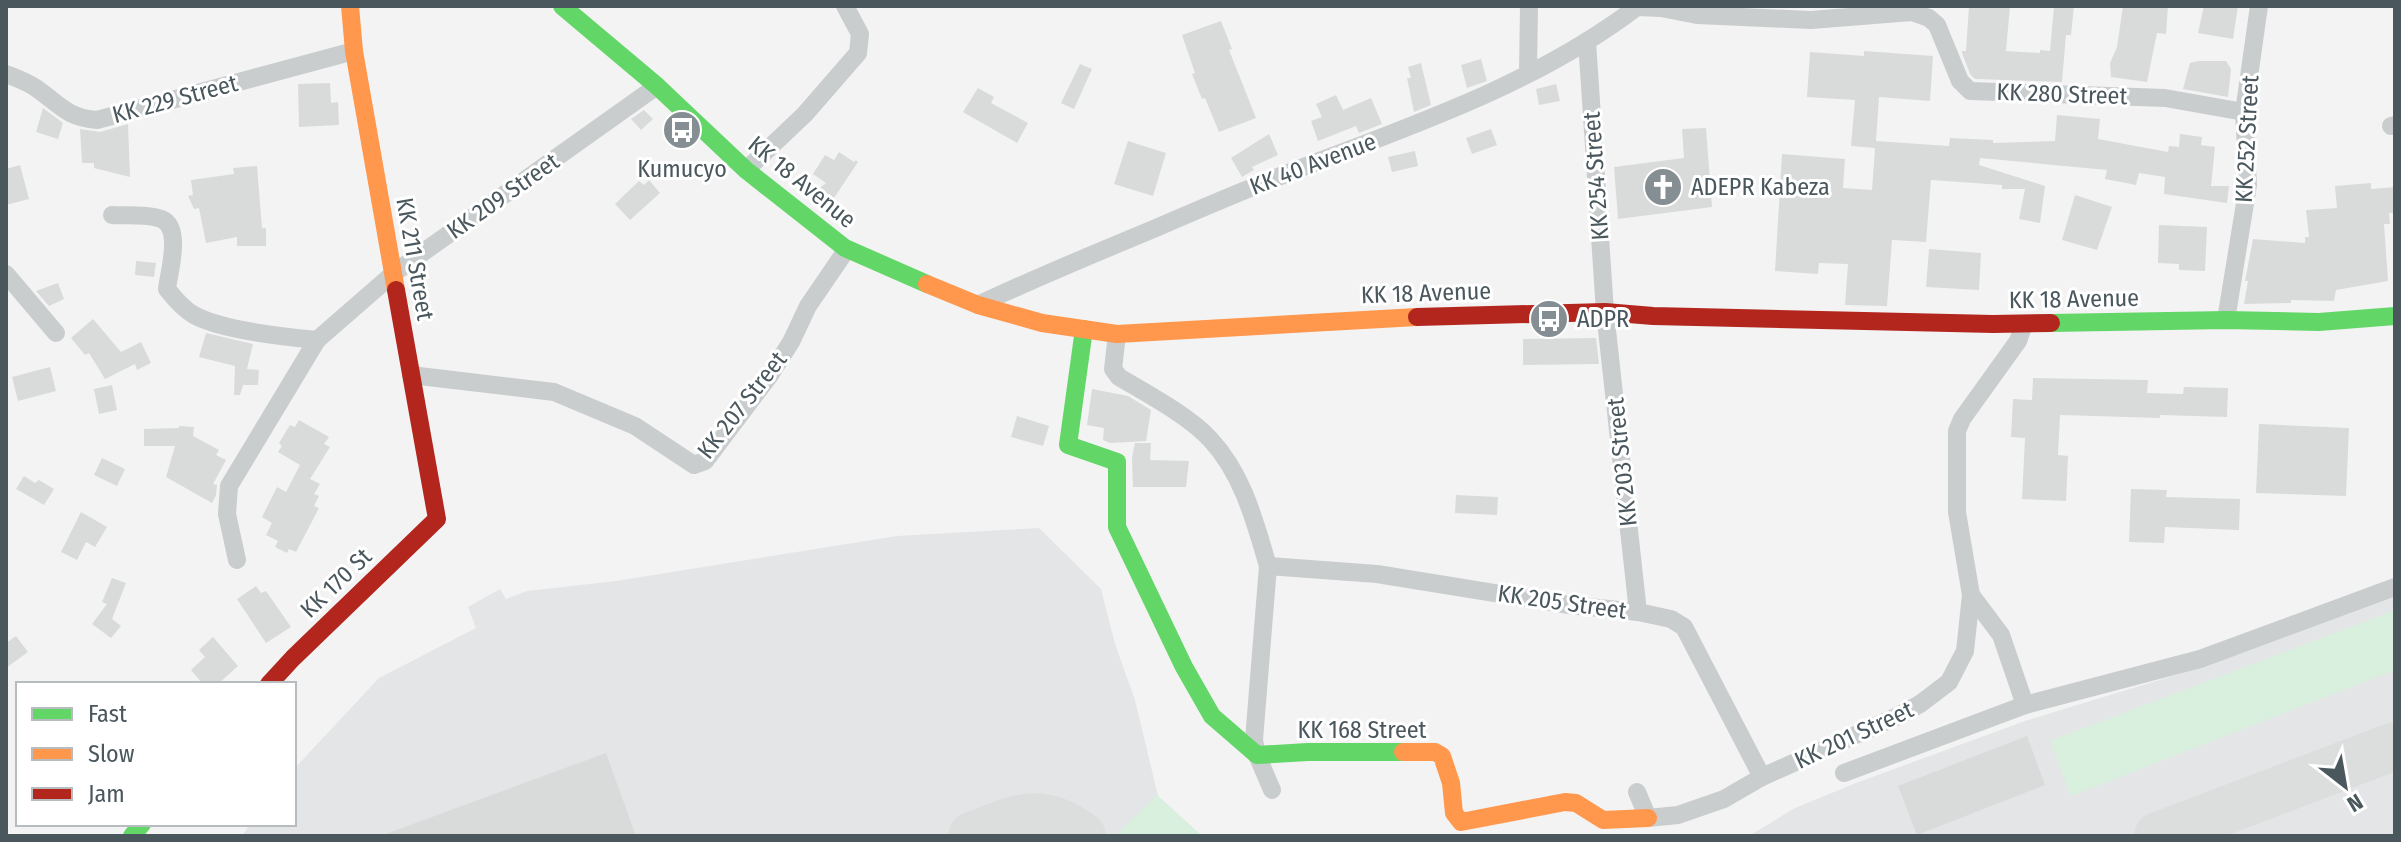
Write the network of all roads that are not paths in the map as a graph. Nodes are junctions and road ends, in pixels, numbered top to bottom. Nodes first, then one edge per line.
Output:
1 (350, 6) edge
2 (562, 6) edge
3 (845, 6) edge
4 (1529, 6) edge
5 (1638, 6) edge
6 (2259, 6) edge
7 (1587, 41) junction
8 (354, 51) junction
9 (1528, 73) junction
10 (6, 74) edge
11 (657, 86) junction
12 (2244, 112) junction
13 (746, 170) junction
14 (112, 215) dead end
15 (847, 249) junction
16 (394, 273) junction
17 (6, 274) edge
18 (978, 305) junction
19 (1605, 312) junction
20 (2395, 316) edge
21 (2226, 320) junction
22 (2024, 324) junction
23 (1084, 329) junction
24 (56, 333) dead end
25 (1117, 334) junction
26 (317, 340) junction
27 (411, 375) junction
28 (437, 519) joint
29 (237, 560) dead end
30 (1268, 566) junction
31 (2395, 587) edge
32 (1971, 595) junction
33 (1638, 612) junction
34 (271, 682) edge
35 (2025, 705) junction
36 (1257, 755) junction
37 (1844, 773) dead end
38 (1762, 777) junction
39 (1272, 790) dead end
40 (1637, 792) dead end
41 (1648, 818) junction

1 - 8 main road, KK 211 Street
2 - 11 main road, KK 18 Avenue
3 - 13 street
4 - 9 street
5 - 7 street, KK 40 Avenue
5 - 12 street, KK 280 Street
6 - 12 street, KK 252 Street
7 - 9 street, KK 40 Avenue
7 - 19 street, KK 254 Street
8 - 10 street, KK 229 Street
8 - 16 main road, KK 211 Street
9 - 18 street, KK 40 Avenue
11 - 13 main road, KK 18 Avenue
11 - 16 street, KK 209 Street
12 - 21 street, KK 252 Street
13 - 15 main road, KK 18 Avenue
14 - 26 street
15 - 18 main road, KK 18 Avenue
15 - 27 street, KK 207 Street
16 - 26 street, KK 209 Street
16 - 27 main road, KK 211 Street
17 - 24 street
18 - 23 main road, KK 18 Avenue
19 - 22 main road, KK 18 Avenue
19 - 25 main road, KK 18 Avenue
19 - 33 street, KK 203 Street
20 - 21 main road, KK 18 Avenue
21 - 22 main road, KK 18 Avenue
22 - 32 street, KK 201 Street
23 - 25 main road, KK 18 Avenue
23 - 36 main road
25 - 30 street
26 - 29 street, KK 209 Street
27 - 28 main road, KK 211 Street
28 - 34 main road, KK 170 St
30 - 33 street, KK 205 Street
30 - 36 street
31 - 35 street
32 - 35 street
32 - 38 street, KK 201 Street
33 - 38 street, KK 205 Street
35 - 37 street
36 - 39 street
36 - 41 main road, KK 168 Street
38 - 41 street, KK 201 Street
40 - 41 street

